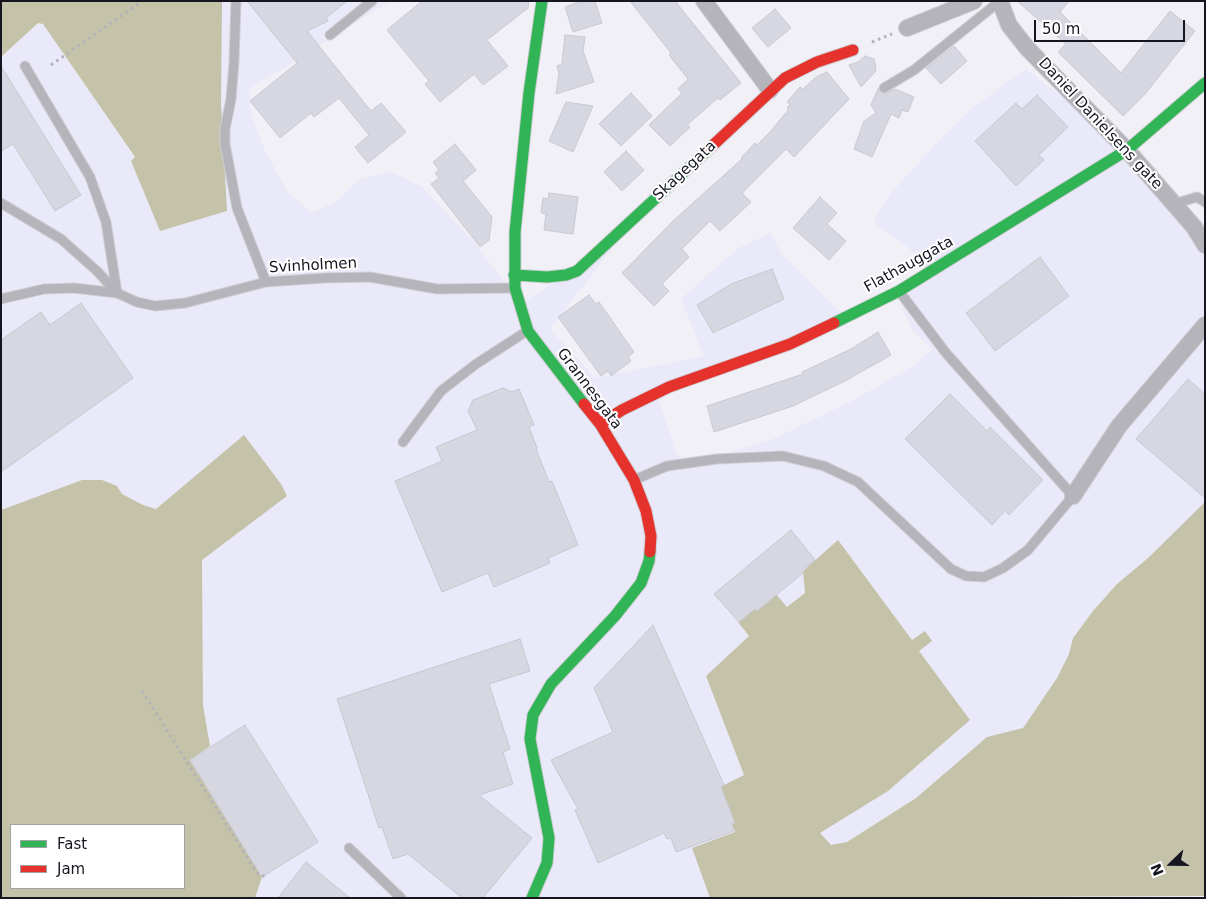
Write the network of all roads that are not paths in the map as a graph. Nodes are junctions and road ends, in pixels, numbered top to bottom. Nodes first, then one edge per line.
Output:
1 (236, 1) edge
2 (372, 1) edge
3 (542, 1) edge
4 (704, 1) edge
5 (974, 1) edge
6 (1000, 1) edge
7 (907, 28) road end
8 (330, 35) dead end
9 (853, 50) road end
10 (25, 66) dead end
11 (1205, 83) edge
12 (884, 88) dead end
13 (770, 90) junction
14 (1127, 150) junction
15 (1205, 202) edge
16 (1, 203) edge
17 (1174, 204) junction
18 (1205, 245) edge
19 (514, 275) junction
20 (266, 282) junction
21 (515, 288) junction
22 (899, 291) junction
23 (117, 293) junction
24 (1, 300) edge
25 (1205, 325) edge
26 (528, 331) junction
27 (600, 424) junction
28 (402, 442) dead end
29 (634, 480) junction
30 (1073, 496) junction
31 (349, 848) dead end
32 (401, 898) edge
33 (532, 898) edge

1 - 20 lane
2 - 8 lane
3 - 19 street, Grannesgata
4 - 13 street
5 - 7 street
6 - 12 lane
6 - 14 street, Daniel Danielsens gate
9 - 13 street, Skagegata
10 - 23 lane
11 - 14 street, Flathauggata
13 - 19 street, Skagegata
14 - 17 street, Daniel Danielsens gate
14 - 22 street, Flathauggata
15 - 17 lane
16 - 23 lane
17 - 18 street, Daniel Danielsens gate
19 - 21 street, Grannesgata
20 - 21 lane, Svinholmen
20 - 23 lane, Svinholmen
21 - 26 street, Grannesgata
22 - 27 street, Flathauggata
22 - 30 lane
23 - 24 lane
25 - 30 street
26 - 27 street, Grannesgata
26 - 28 lane
27 - 29 street, Grannesgata
29 - 30 lane
29 - 33 street, Grannesgata
31 - 32 lane

